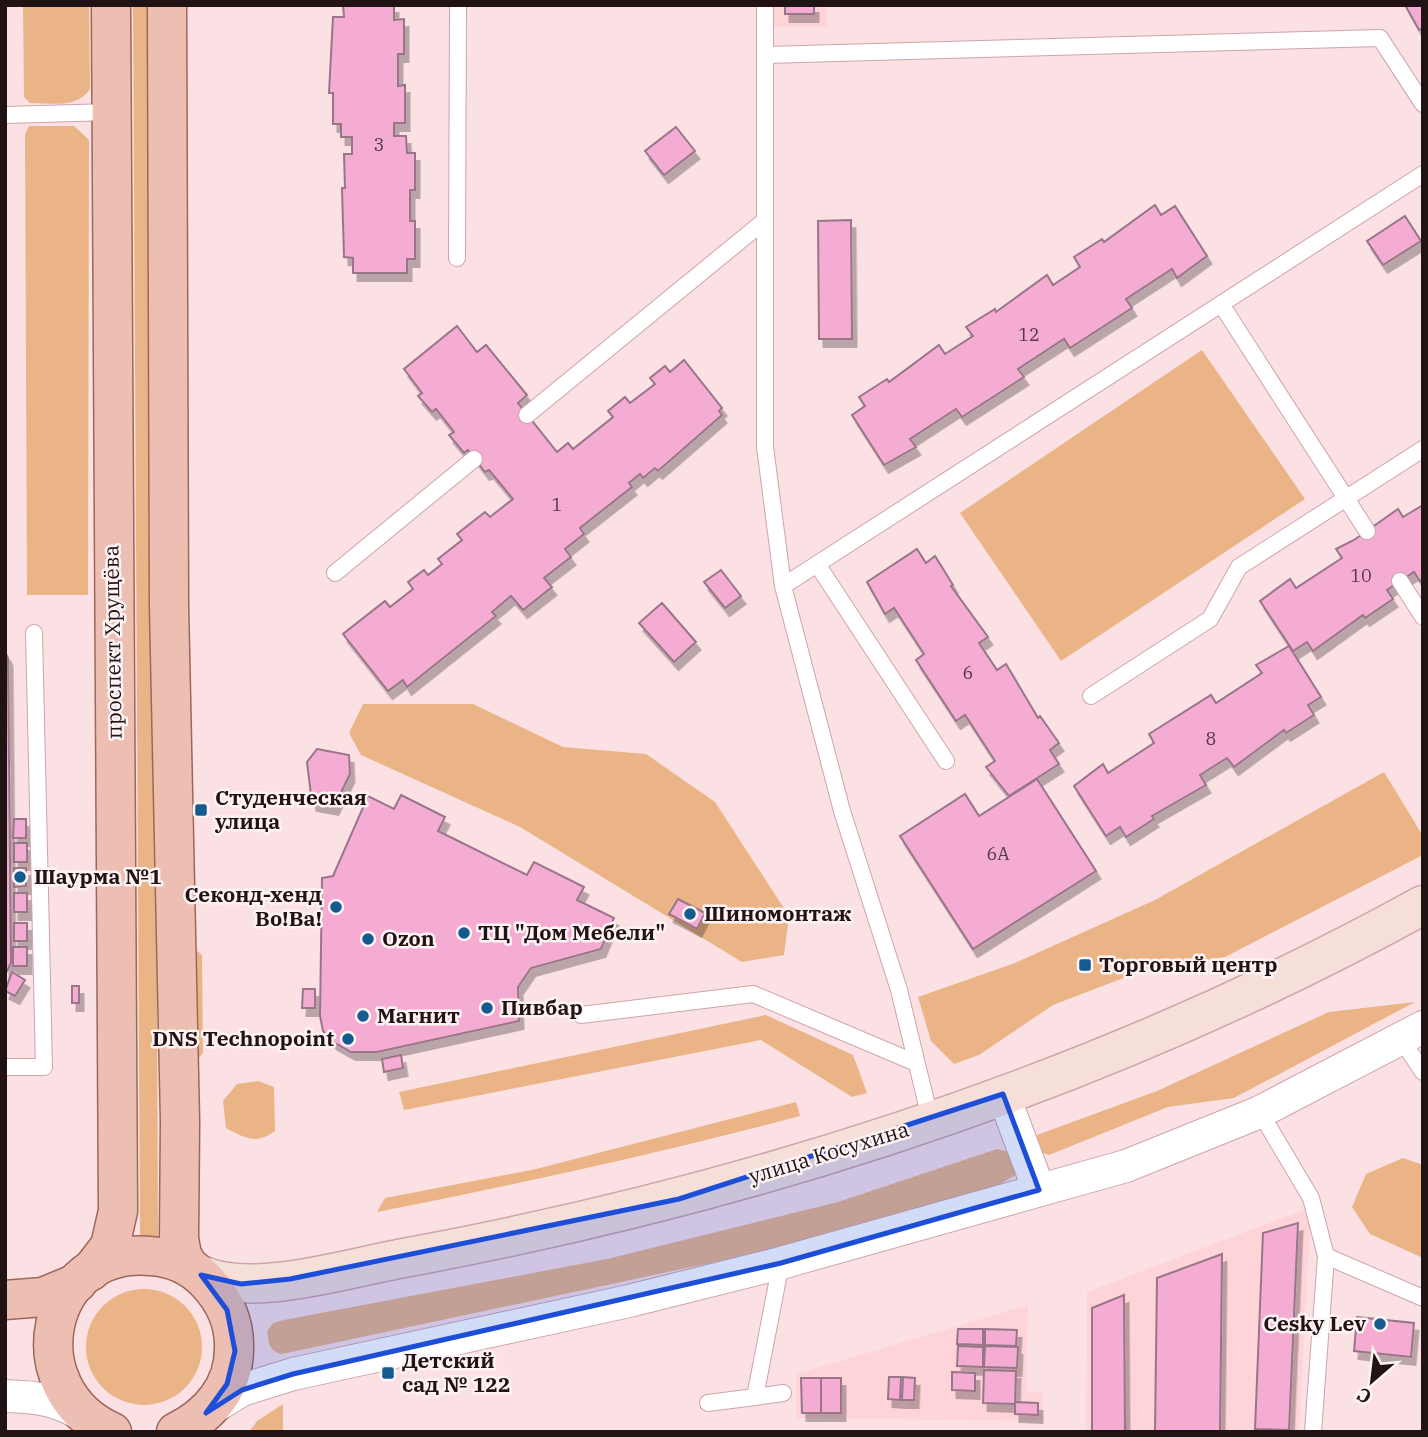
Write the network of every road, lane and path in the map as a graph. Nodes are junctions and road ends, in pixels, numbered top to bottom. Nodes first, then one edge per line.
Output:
1 (111, 5) edge
2 (167, 5) edge
3 (458, 5) edge
4 (765, 5) edge
5 (766, 55) junction
6 (1423, 104) edge
7 (111, 112) junction
8 (5, 116) edge
9 (1423, 174) edge
10 (763, 222) junction
11 (457, 258) dead end
12 (1220, 304) junction
13 (527, 415) dead end
14 (1423, 449) edge
15 (474, 459) dead end
16 (1346, 499) junction
17 (1367, 531) dead end
18 (817, 564) junction
19 (335, 573) dead end
20 (1400, 581) dead end
21 (783, 586) junction
22 (1423, 617) edge
23 (34, 633) dead end
24 (1091, 696) dead end
25 (946, 761) dead end
26 (1423, 905) edge
27 (581, 1015) dead end
28 (1412, 1033) edge
29 (916, 1063) junction
30 (5, 1068) edge
31 (1423, 1072) edge
32 (1003, 1094) junction
33 (1259, 1112) junction
34 (931, 1122) junction
35 (1039, 1190) junction
36 (1326, 1256) junction
37 (781, 1264) junction
38 (195, 1271) junction
39 (84, 1277) junction
40 (1423, 1298) edge
41 (12, 1300) edge
42 (53, 1349) junction
43 (783, 1393) dead end
44 (15, 1396) edge
45 (755, 1397) junction
46 (708, 1403) dead end
47 (192, 1425) edge
48 (101, 1427) edge
49 (1313, 1432) edge

1 - 7 main road, проспект Хрущёва
2 - 38 main road
3 - 11 lane
4 - 5 lane
5 - 6 lane
5 - 10 lane
7 - 8 lane
7 - 39 main road, проспект Хрущёва
9 - 12 lane
10 - 13 lane
10 - 21 lane
12 - 16 lane
12 - 18 lane
14 - 16 lane
15 - 19 lane
16 - 17 lane
16 - 24 lane
18 - 21 lane
18 - 25 lane
20 - 22 lane
21 - 29 lane
23 - 30 lane
26 - 32 main road, улица Косухина
27 - 29 lane
28 - 31 lane
28 - 33 street
29 - 34 lane
32 - 34 main road, улица Косухина
32 - 35 street
33 - 35 street
33 - 36 lane
34 - 38 main road, улица Косухина
35 - 37 street
36 - 40 lane
36 - 49 lane
37 - 45 lane
37 - 47 street
38 - 39 main road
38 - 47 main road
39 - 41 main road
39 - 42 main road, проспект Хрущёва
41 - 42 main road
42 - 44 street
42 - 48 main road
43 - 45 lane
44 - 48 street
45 - 46 lane

